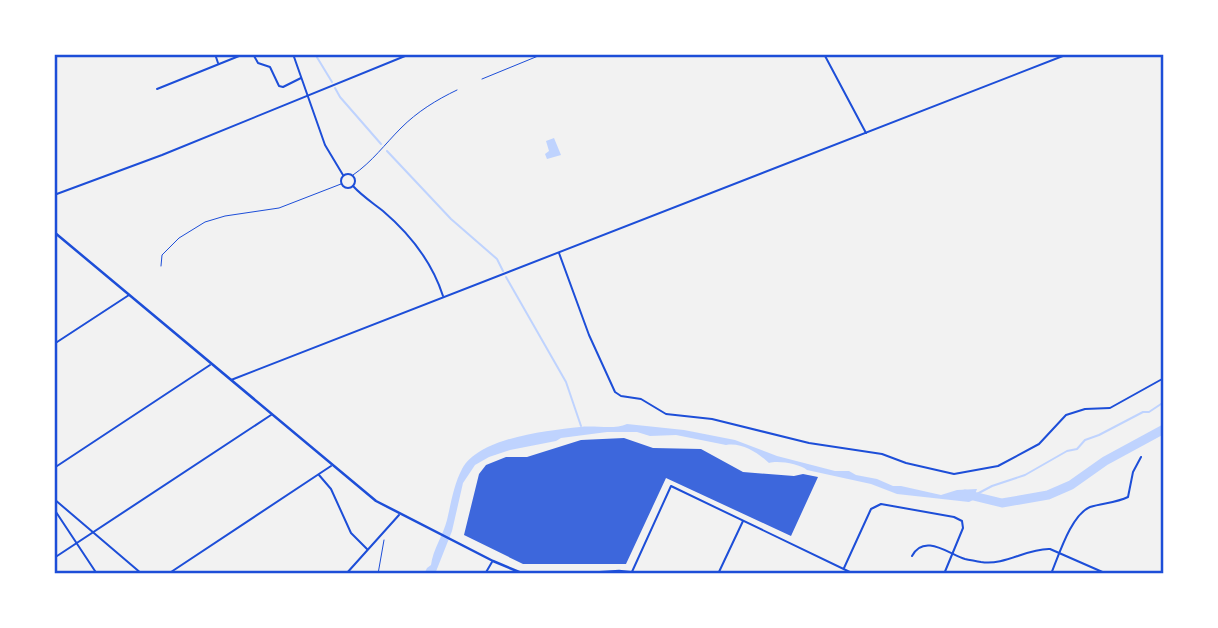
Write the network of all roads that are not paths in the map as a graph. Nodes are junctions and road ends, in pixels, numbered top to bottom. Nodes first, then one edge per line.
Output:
1 (215, 54) edge
2 (243, 54) edge
3 (253, 54) edge
4 (293, 54) edge
5 (410, 54) edge
6 (543, 54) edge
7 (824, 54) edge
8 (1068, 54) edge
9 (219, 64) junction
10 (302, 77) junction
11 (482, 79) dead end
12 (157, 89) dead end
13 (457, 90) dead end
14 (309, 95) junction
15 (866, 133) junction
16 (343, 175) junction
17 (353, 176) junction
18 (341, 184) junction
19 (353, 186) junction
20 (54, 195) edge
21 (55, 234) edge
22 (558, 252) junction
23 (161, 266) dead end
24 (129, 295) junction
25 (443, 296) junction
26 (54, 344) edge
27 (211, 364) junction
28 (1164, 377) edge
29 (230, 380) junction
30 (271, 415) junction
31 (1141, 457) dead end
32 (331, 466) junction
33 (54, 468) edge
34 (319, 475) junction
35 (54, 499) edge
36 (54, 509) edge
37 (399, 515) junction
38 (743, 521) junction
39 (93, 532) junction
40 (77, 543) junction
41 (367, 549) junction
42 (953, 553) junction
43 (1060, 553) junction
44 (912, 556) dead end
45 (54, 558) edge
46 (493, 561) junction
47 (844, 569) junction
48 (631, 573) edge
49 (646, 573) edge
50 (97, 574) edge
51 (142, 574) edge
52 (168, 574) edge
53 (346, 574) edge
54 (485, 574) edge
55 (524, 574) edge
56 (544, 574) edge
57 (572, 574) edge
58 (718, 574) edge
59 (854, 574) edge
60 (944, 574) edge
61 (1051, 574) edge
62 (1107, 574) edge

1 - 9 street
2 - 9 street
3 - 10 street
4 - 10 street
5 - 14 street
6 - 11 lane
7 - 15 street
8 - 15 street
9 - 12 street
10 - 14 street
13 - 17 lane
14 - 16 street
14 - 20 street
15 - 22 street
16 - 17 street
16 - 18 street
17 - 19 street
18 - 19 street
18 - 23 lane
19 - 25 street
21 - 24 main road
22 - 25 street
22 - 28 street
24 - 26 street
24 - 27 main road
25 - 29 street
27 - 29 main road
27 - 33 street
29 - 30 main road
30 - 32 main road
30 - 39 street
31 - 43 street
32 - 34 street
32 - 37 main road
34 - 41 street
34 - 52 street
35 - 39 street
36 - 40 street
37 - 41 street
37 - 46 main road
38 - 47 street
38 - 48 street
38 - 58 street
39 - 40 street
39 - 51 street
40 - 45 street
40 - 50 street
41 - 53 street
42 - 43 street
42 - 44 street
42 - 47 street
42 - 60 street
43 - 61 street
43 - 62 street
46 - 54 street
46 - 55 main road
47 - 59 street
48 - 49 main road
48 - 57 main road
55 - 56 main road

